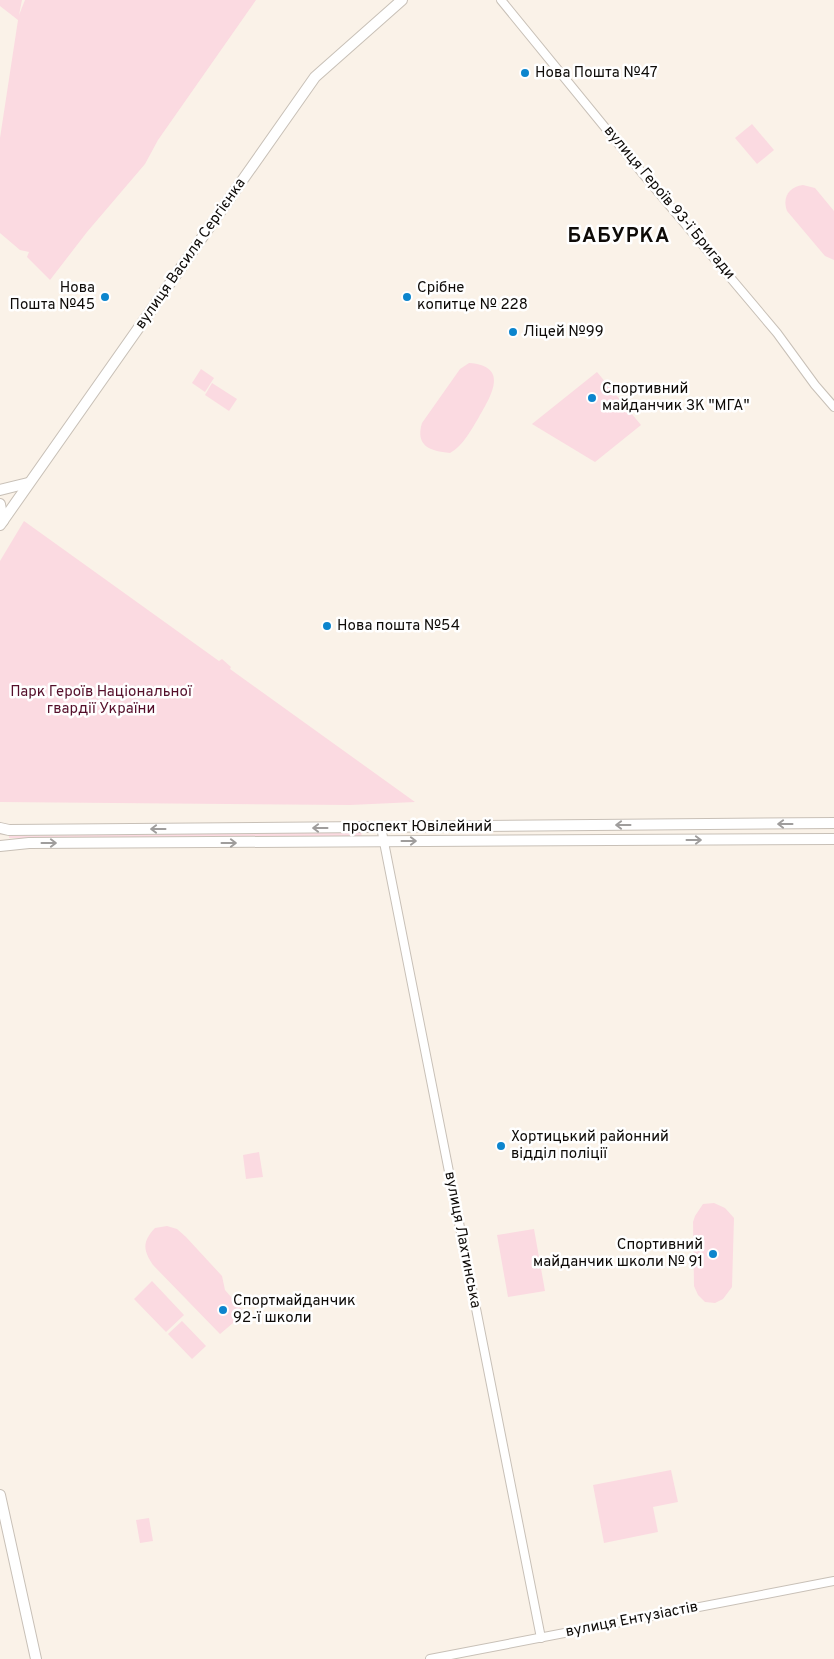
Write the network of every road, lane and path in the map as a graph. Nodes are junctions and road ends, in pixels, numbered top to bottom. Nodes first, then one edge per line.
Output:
1 (402, 0) edge
2 (501, 0) edge
3 (834, 407) edge
4 (28, 483) junction
5 (0, 490) edge
6 (0, 504) edge
7 (2, 523) edge
8 (834, 823) edge
9 (381, 827) junction
10 (0, 828) edge
11 (834, 839) edge
12 (384, 842) junction
13 (0, 846) edge
14 (0, 1495) edge
15 (834, 1582) edge
16 (541, 1638) junction
17 (36, 1659) edge
18 (430, 1659) edge

1 - 4 main road, вулиця Василя Сергієнка
2 - 3 street, вулиця Героїв 93-ї Бригади
4 - 5 main road
4 - 7 main road, вулиця Василя Сергієнка
6 - 7 main road
8 -> 9 main road, проспект Ювілейний
9 -> 10 main road, проспект Ювілейний
9 - 12 street, вулиця Лахтинська
12 -> 11 main road, проспект Ювілейний
13 -> 12 main road, проспект Ювілейний
12 - 16 street, вулиця Лахтинська
14 - 17 main road
15 - 16 street, вулиця Ентузіастів
16 - 18 street, вулиця Ентузіастів

